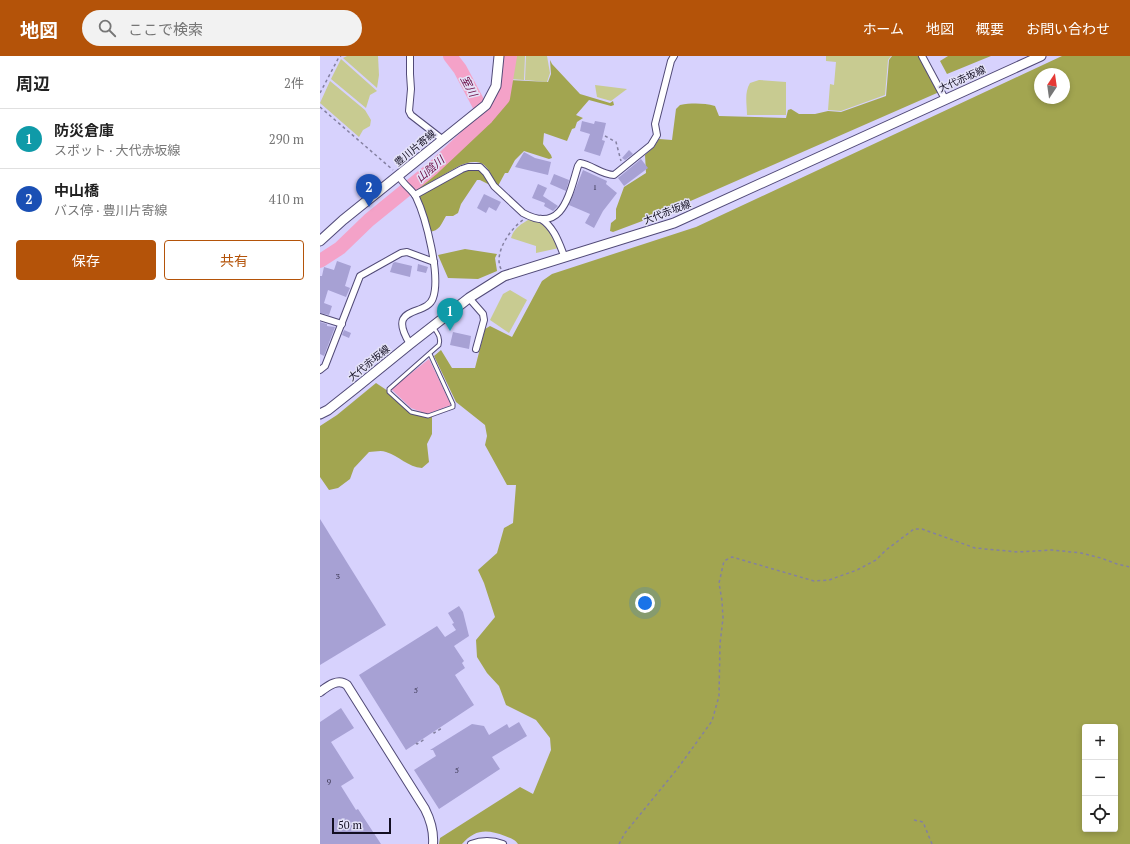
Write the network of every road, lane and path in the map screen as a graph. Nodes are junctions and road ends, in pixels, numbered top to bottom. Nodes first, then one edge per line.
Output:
1 (341, 56) edge
2 (410, 56) edge
3 (499, 56) edge
4 (674, 56) edge
5 (922, 56) edge
6 (1041, 56) edge
7 (320, 93) edge
8 (946, 99) junction
9 (320, 107) edge
10 (605, 136) dead end
11 (442, 139) junction
12 (623, 168) junction
13 (399, 176) junction
14 (414, 194) junction
15 (529, 216) junction
16 (540, 219) junction
17 (320, 241) edge
18 (565, 258) junction
19 (434, 262) junction
20 (504, 276) junction
21 (469, 298) junction
22 (320, 317) edge
23 (342, 324) junction
24 (433, 326) junction
25 (410, 344) junction
26 (476, 349) dead end
27 (430, 354) junction
28 (320, 370) edge
29 (320, 414) edge
30 (1130, 567) edge
31 (320, 692) edge
32 (442, 728) dead end
33 (434, 732) dead end
34 (426, 739) dead end
35 (416, 743) dead end
36 (914, 820) dead end
37 (433, 844) edge
38 (471, 844) edge
39 (503, 844) edge
40 (620, 844) edge
41 (932, 844) edge

1 - 7 path
2 - 11 street
3 - 11 main road, 豊川片寄線
4 - 12 street
5 - 8 street
6 - 8 main road, 大代赤坂線
8 - 18 main road, 大代赤坂線
9 - 13 path
10 - 12 path
11 - 13 main road, 豊川片寄線
12 - 16 street
13 - 14 street
13 - 17 main road, 豊川片寄線
14 - 15 street
14 - 19 street
15 - 16 street
15 - 20 path
16 - 18 street
18 - 20 main road, 大代赤坂線
19 - 23 street
19 - 25 street
20 - 21 main road, 大代赤坂線
21 - 24 main road, 大代赤坂線
21 - 26 street
22 - 23 street
23 - 28 street
24 - 25 main road, 大代赤坂線
24 - 27 lane
25 - 29 main road, 大代赤坂線
27 - 27 lane
30 - 40 path
31 - 37 street
32 - 33 path
34 - 35 path
36 - 41 path
38 - 39 street

